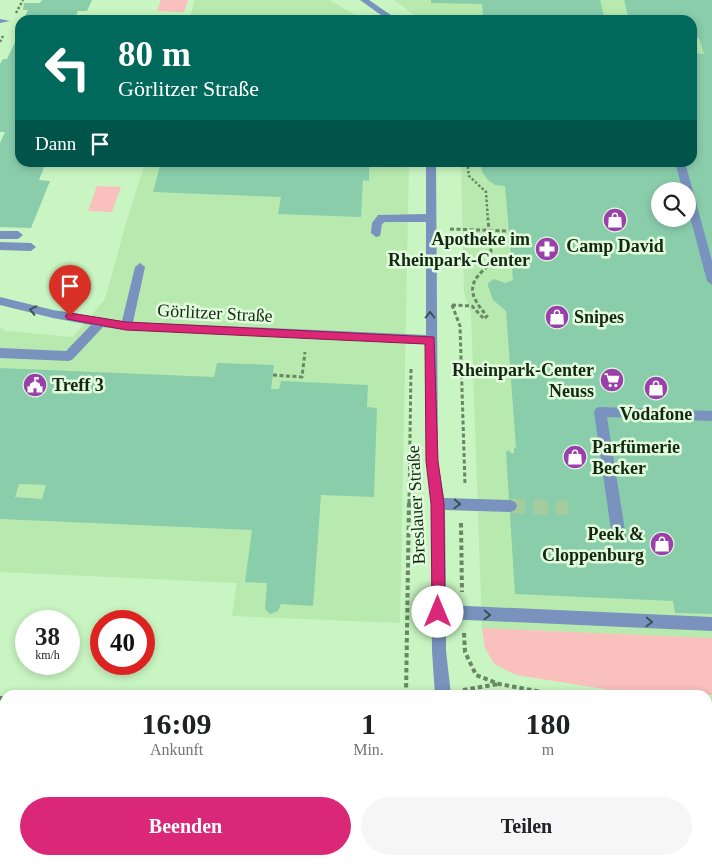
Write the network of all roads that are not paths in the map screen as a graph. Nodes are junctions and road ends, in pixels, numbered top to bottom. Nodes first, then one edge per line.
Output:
1 (369, 1) edge
2 (387, 15) edge
3 (431, 167) edge
4 (681, 167) edge
5 (430, 218) junction
6 (376, 233) dead end
7 (0, 235) edge
8 (18, 235) dead end
9 (0, 246) edge
10 (31, 247) dead end
11 (140, 266) dead end
12 (712, 281) edge
13 (0, 301) edge
14 (101, 321) junction
15 (126, 326) junction
16 (430, 340) junction
17 (0, 353) edge
18 (712, 416) edge
19 (438, 504) junction
20 (510, 506) tunnel mouth
21 (619, 537) dead end
22 (438, 612) junction
23 (712, 624) edge
24 (443, 690) edge

1 - 2 street
3 - 5 street, Breslauer Straße
4 - 12 street
5 - 6 street
16 -> 5 street, Breslauer Straße
7 - 8 street
9 - 10 street
11 - 15 street
14 -> 13 street, Görlitzer Straße
14 - 15 street, Görlitzer Straße
14 - 17 street
15 - 16 street, Görlitzer Straße
16 - 19 street, Breslauer Straße
18 - 21 street
19 -> 20 street
19 - 22 street, Breslauer Straße
22 -> 23 street
22 - 24 street, Breslauer Straße

